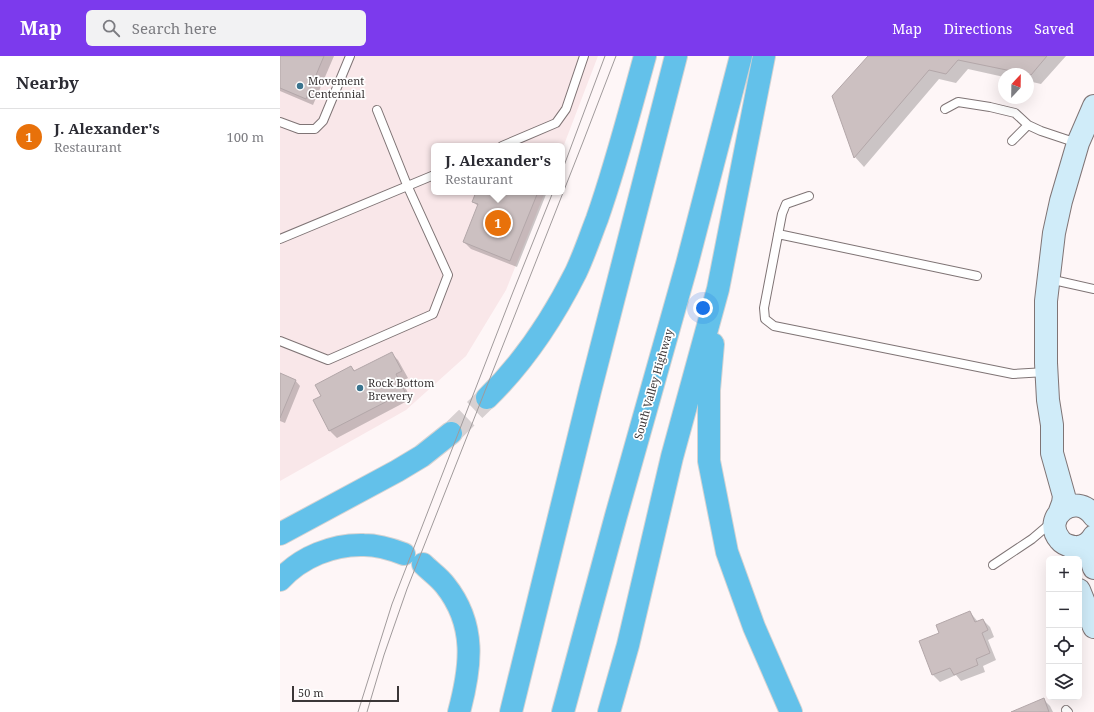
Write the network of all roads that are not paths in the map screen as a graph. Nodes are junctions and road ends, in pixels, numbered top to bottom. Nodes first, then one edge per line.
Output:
1 (350, 56) edge
2 (584, 56) edge
3 (645, 56) edge
4 (676, 56) edge
5 (741, 56) edge
6 (764, 56) edge
7 (1094, 106) edge
8 (945, 109) dead end
9 (377, 110) dead end
10 (280, 122) edge
11 (1028, 125) junction
12 (1012, 142) dead end
13 (509, 143) edge
14 (1078, 143) junction
15 (431, 175) edge
16 (407, 185) junction
17 (809, 196) dead end
18 (778, 234) junction
19 (280, 239) edge
20 (977, 276) dead end
21 (1048, 279) junction
22 (718, 288) junction
23 (1094, 288) edge
24 (280, 341) edge
25 (1047, 372) junction
26 (487, 398) tunnel mouth
27 (1052, 425) junction
28 (451, 433) tunnel mouth
29 (397, 471) junction
30 (323, 510) junction
31 (1091, 512) edge
32 (280, 517) edge
33 (280, 526) edge
34 (280, 534) edge
35 (1057, 534) edge
36 (1094, 537) edge
37 (1032, 540) junction
38 (280, 548) edge
39 (404, 554) dead end
40 (423, 564) dead end
41 (993, 565) dead end
42 (1094, 568) edge
43 (280, 580) edge
44 (1080, 592) edge
45 (1094, 627) edge
46 (459, 712) edge
47 (512, 712) edge
48 (563, 712) edge
49 (609, 712) edge
50 (791, 712) edge

1 - 10 lane
2 - 13 lane
3 - 26 highway
4 - 47 highway
5 - 48 highway, South Valley Highway
6 - 22 highway
7 - 14 main road
8 - 11 lane
9 - 16 lane
11 - 12 lane
11 - 14 lane
14 - 21 main road
15 - 16 lane
16 - 19 lane
16 - 24 lane
17 - 18 lane
18 - 20 lane
18 - 25 lane
21 - 23 lane
21 - 25 main road
22 - 49 highway
22 - 50 highway
25 - 27 main road
27 - 31 main road
27 - 35 main road
28 - 29 highway
29 - 30 highway
29 - 32 highway
29 - 38 highway
30 - 33 highway
30 - 34 highway
31 - 35 main road
35 - 36 main road
35 - 37 lane
35 - 37 lane
36 - 42 main road
37 - 41 lane
39 - 43 highway
40 - 46 highway
44 - 45 main road

